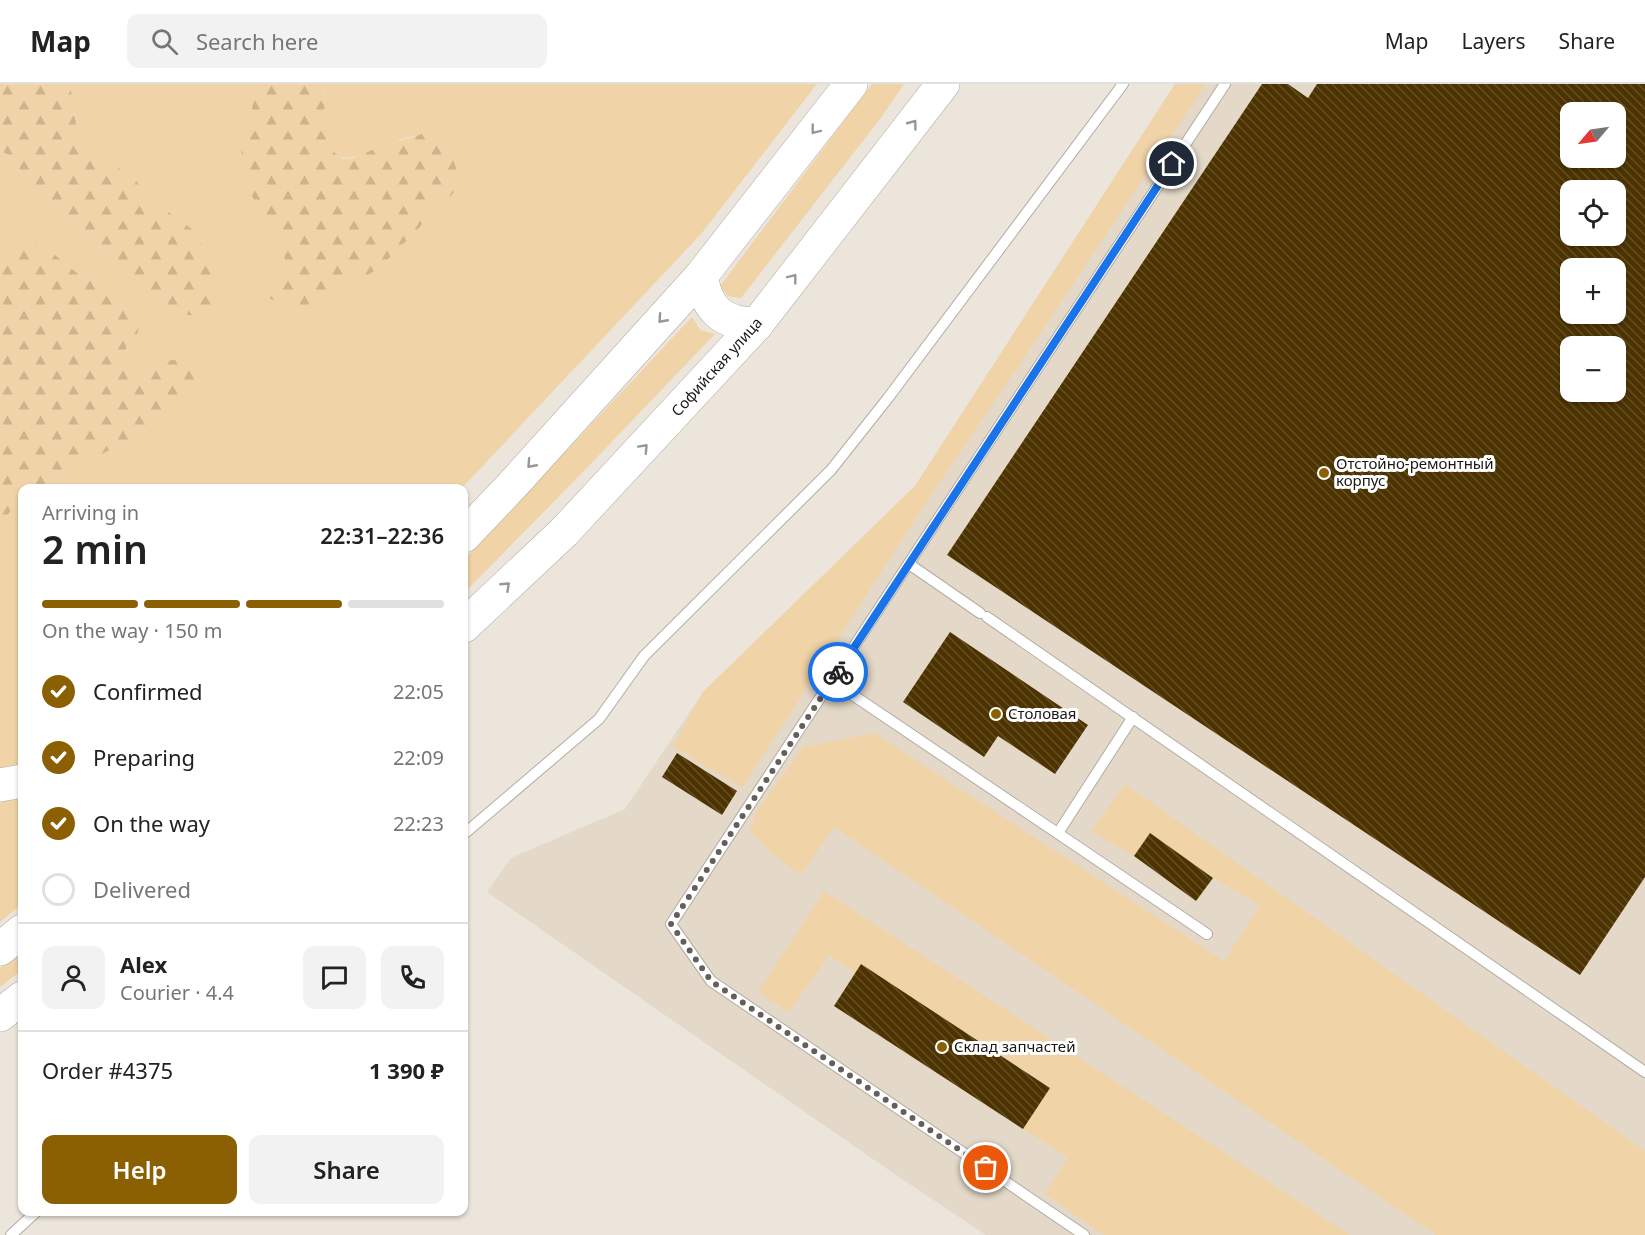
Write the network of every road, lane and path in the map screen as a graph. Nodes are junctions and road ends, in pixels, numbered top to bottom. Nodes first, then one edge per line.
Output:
1 (851, 84) edge
2 (943, 84) edge
3 (1123, 84) edge
4 (1225, 84) edge
5 (701, 276) junction
6 (757, 324) junction
7 (468, 532) edge
8 (909, 564) junction
9 (468, 622) edge
10 (832, 681) junction
11 (1133, 717) junction
12 (18, 782) edge
13 (0, 785) edge
14 (468, 831) edge
15 (1058, 833) junction
16 (18, 934) edge
17 (1207, 934) dead end
18 (0, 949) edge
19 (18, 1001) edge
20 (0, 1015) edge
21 (1645, 1072) edge
22 (32, 1216) edge
23 (11, 1235) edge
24 (1084, 1235) edge

1 -> 5 main road
6 -> 2 main road, Софийская улица
3 - 14 lane
4 - 8 lane
5 - 6 main road
5 -> 7 main road
9 -> 6 main road, Софийская улица
8 - 10 lane
8 - 11 lane
10 - 15 lane
10 - 24 lane
11 - 15 lane
11 - 21 lane
12 - 13 main road
15 - 17 lane
16 - 18 main road
19 - 20 main road
22 - 23 lane

